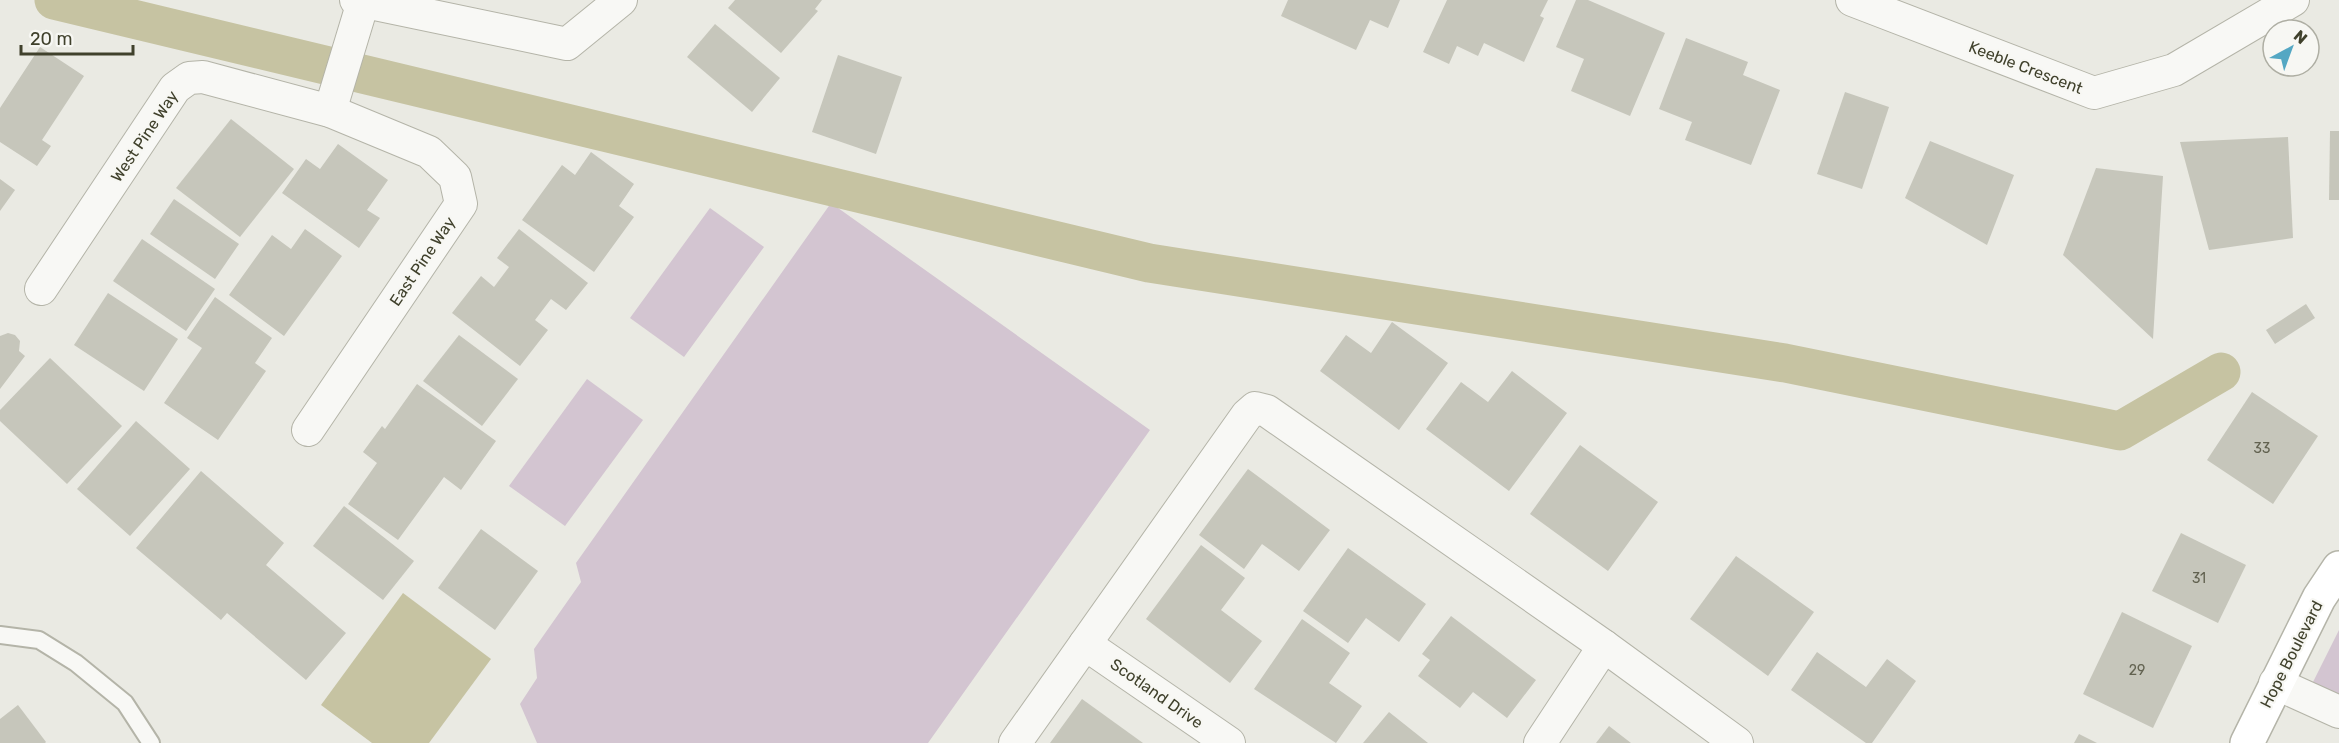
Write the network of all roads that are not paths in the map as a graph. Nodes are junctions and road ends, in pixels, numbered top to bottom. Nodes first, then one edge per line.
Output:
1 (621, 0) edge
2 (1852, 0) edge
3 (2293, 0) edge
4 (359, 1) edge
5 (330, 111) junction
6 (41, 288) dead end
7 (308, 430) dead end
8 (2339, 568) edge
9 (0, 635) edge
10 (1085, 644) junction
11 (1604, 646) junction
12 (2275, 683) junction
13 (2339, 712) edge
14 (151, 743) edge
15 (1015, 743) edge
16 (1229, 743) edge
17 (1540, 743) edge
18 (1737, 743) edge
19 (2247, 743) edge

1 - 4 street
2 - 3 street, Keeble Crescent
4 - 5 street
5 - 6 street, West Pine Way
5 - 7 street, East Pine Way
8 - 12 street, Hope Boulevard
9 - 14 lane
10 - 11 street
10 - 15 street
10 - 16 street, Scotland Drive
11 - 17 street
11 - 18 street
12 - 13 street
12 - 19 street, Hope Boulevard

